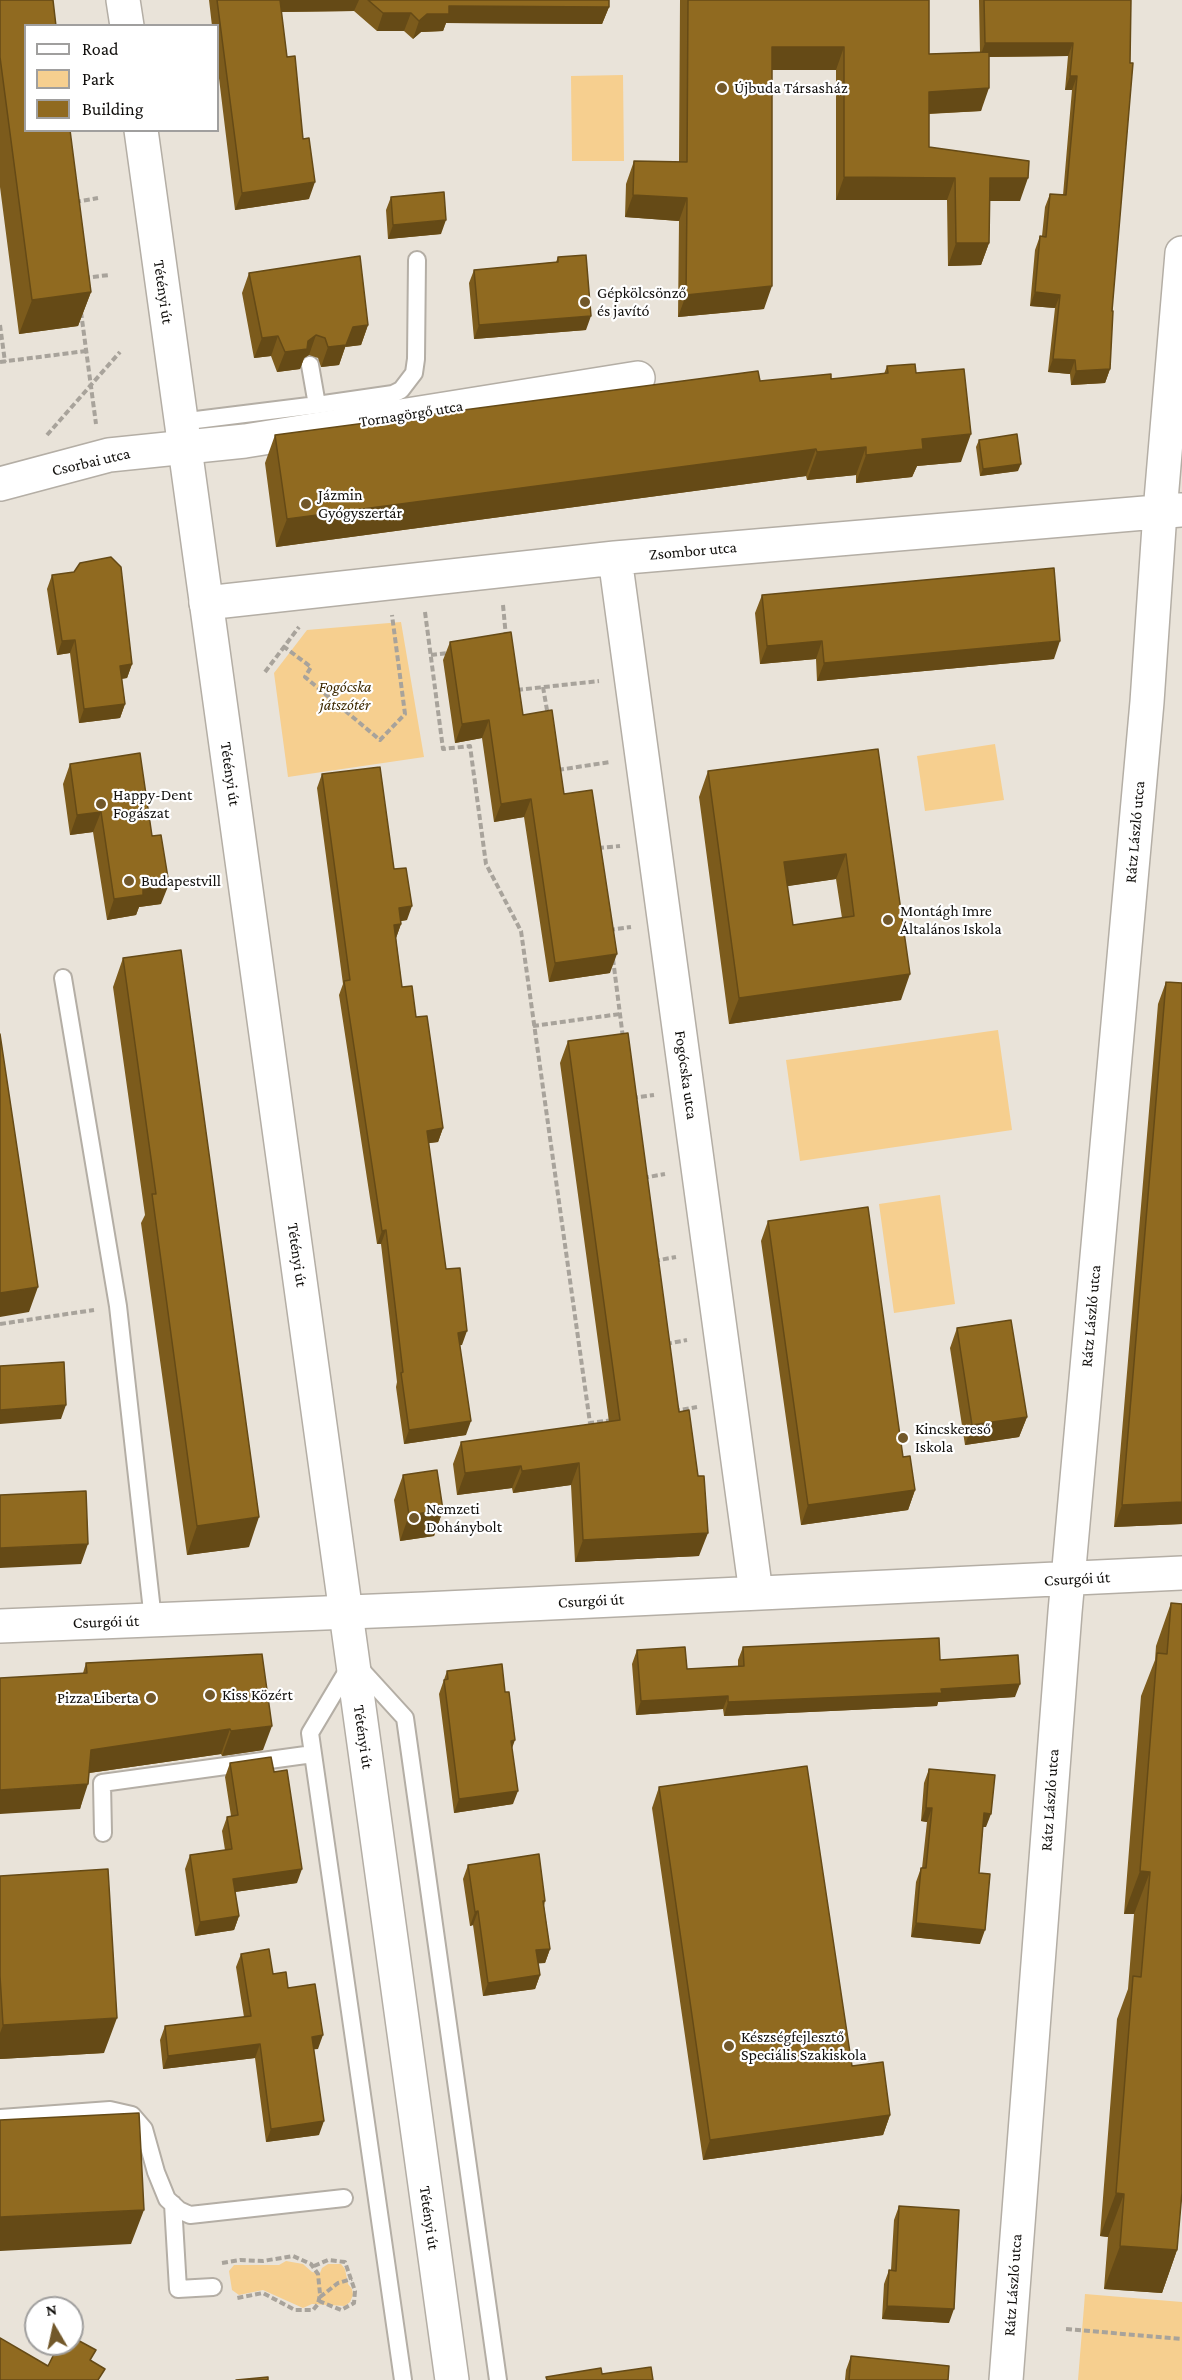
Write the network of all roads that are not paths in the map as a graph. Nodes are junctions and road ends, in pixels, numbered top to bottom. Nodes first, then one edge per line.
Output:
1 (123, 0) edge
2 (127, 24) edge
3 (141, 132) edge
4 (1182, 253) edge
5 (417, 260) dead end
6 (310, 365) edge
7 (638, 378) dead end
8 (317, 405) junction
9 (182, 434) junction
10 (0, 484) edge
11 (1171, 511) edge
12 (615, 558) junction
13 (206, 603) junction
14 (63, 978) dead end
15 (1182, 1573) edge
16 (1068, 1579) junction
17 (756, 1593) junction
18 (347, 1611) junction
19 (153, 1620) junction
20 (0, 1626) edge
21 (353, 1661) junction
22 (314, 1754) junction
23 (103, 1833) dead end
24 (0, 2118) edge
25 (344, 2198) dead end
26 (173, 2204) junction
27 (213, 2287) dead end
28 (403, 2380) edge
29 (452, 2380) edge
30 (498, 2380) edge
31 (1006, 2380) edge

1 - 2 street
3 - 9 street, Tétényi út
4 - 11 street, Rátz László utca
5 - 8 lane
6 - 8 lane
7 - 9 street, Tornagörgő utca
8 - 9 lane
9 - 10 street, Csorbai utca
9 - 13 street, Tétényi út
11 - 12 street, Zsombor utca
11 - 16 street, Rátz László utca
12 - 13 street, Zsombor utca
12 - 17 street, Fogócska utca
13 - 18 street, Tétényi út
14 - 19 lane
15 - 16 street, Csurgói út
16 - 17 street, Csurgói út
16 - 31 street, Rátz László utca
17 - 18 street, Csurgói út
18 - 19 street, Csurgói út
18 - 21 street, Tétényi út
19 - 20 street, Csurgói út
21 - 22 lane
21 - 29 street, Tétényi út
21 - 30 lane
22 - 23 lane
22 - 28 lane
24 - 26 lane
25 - 26 lane
26 - 27 lane

